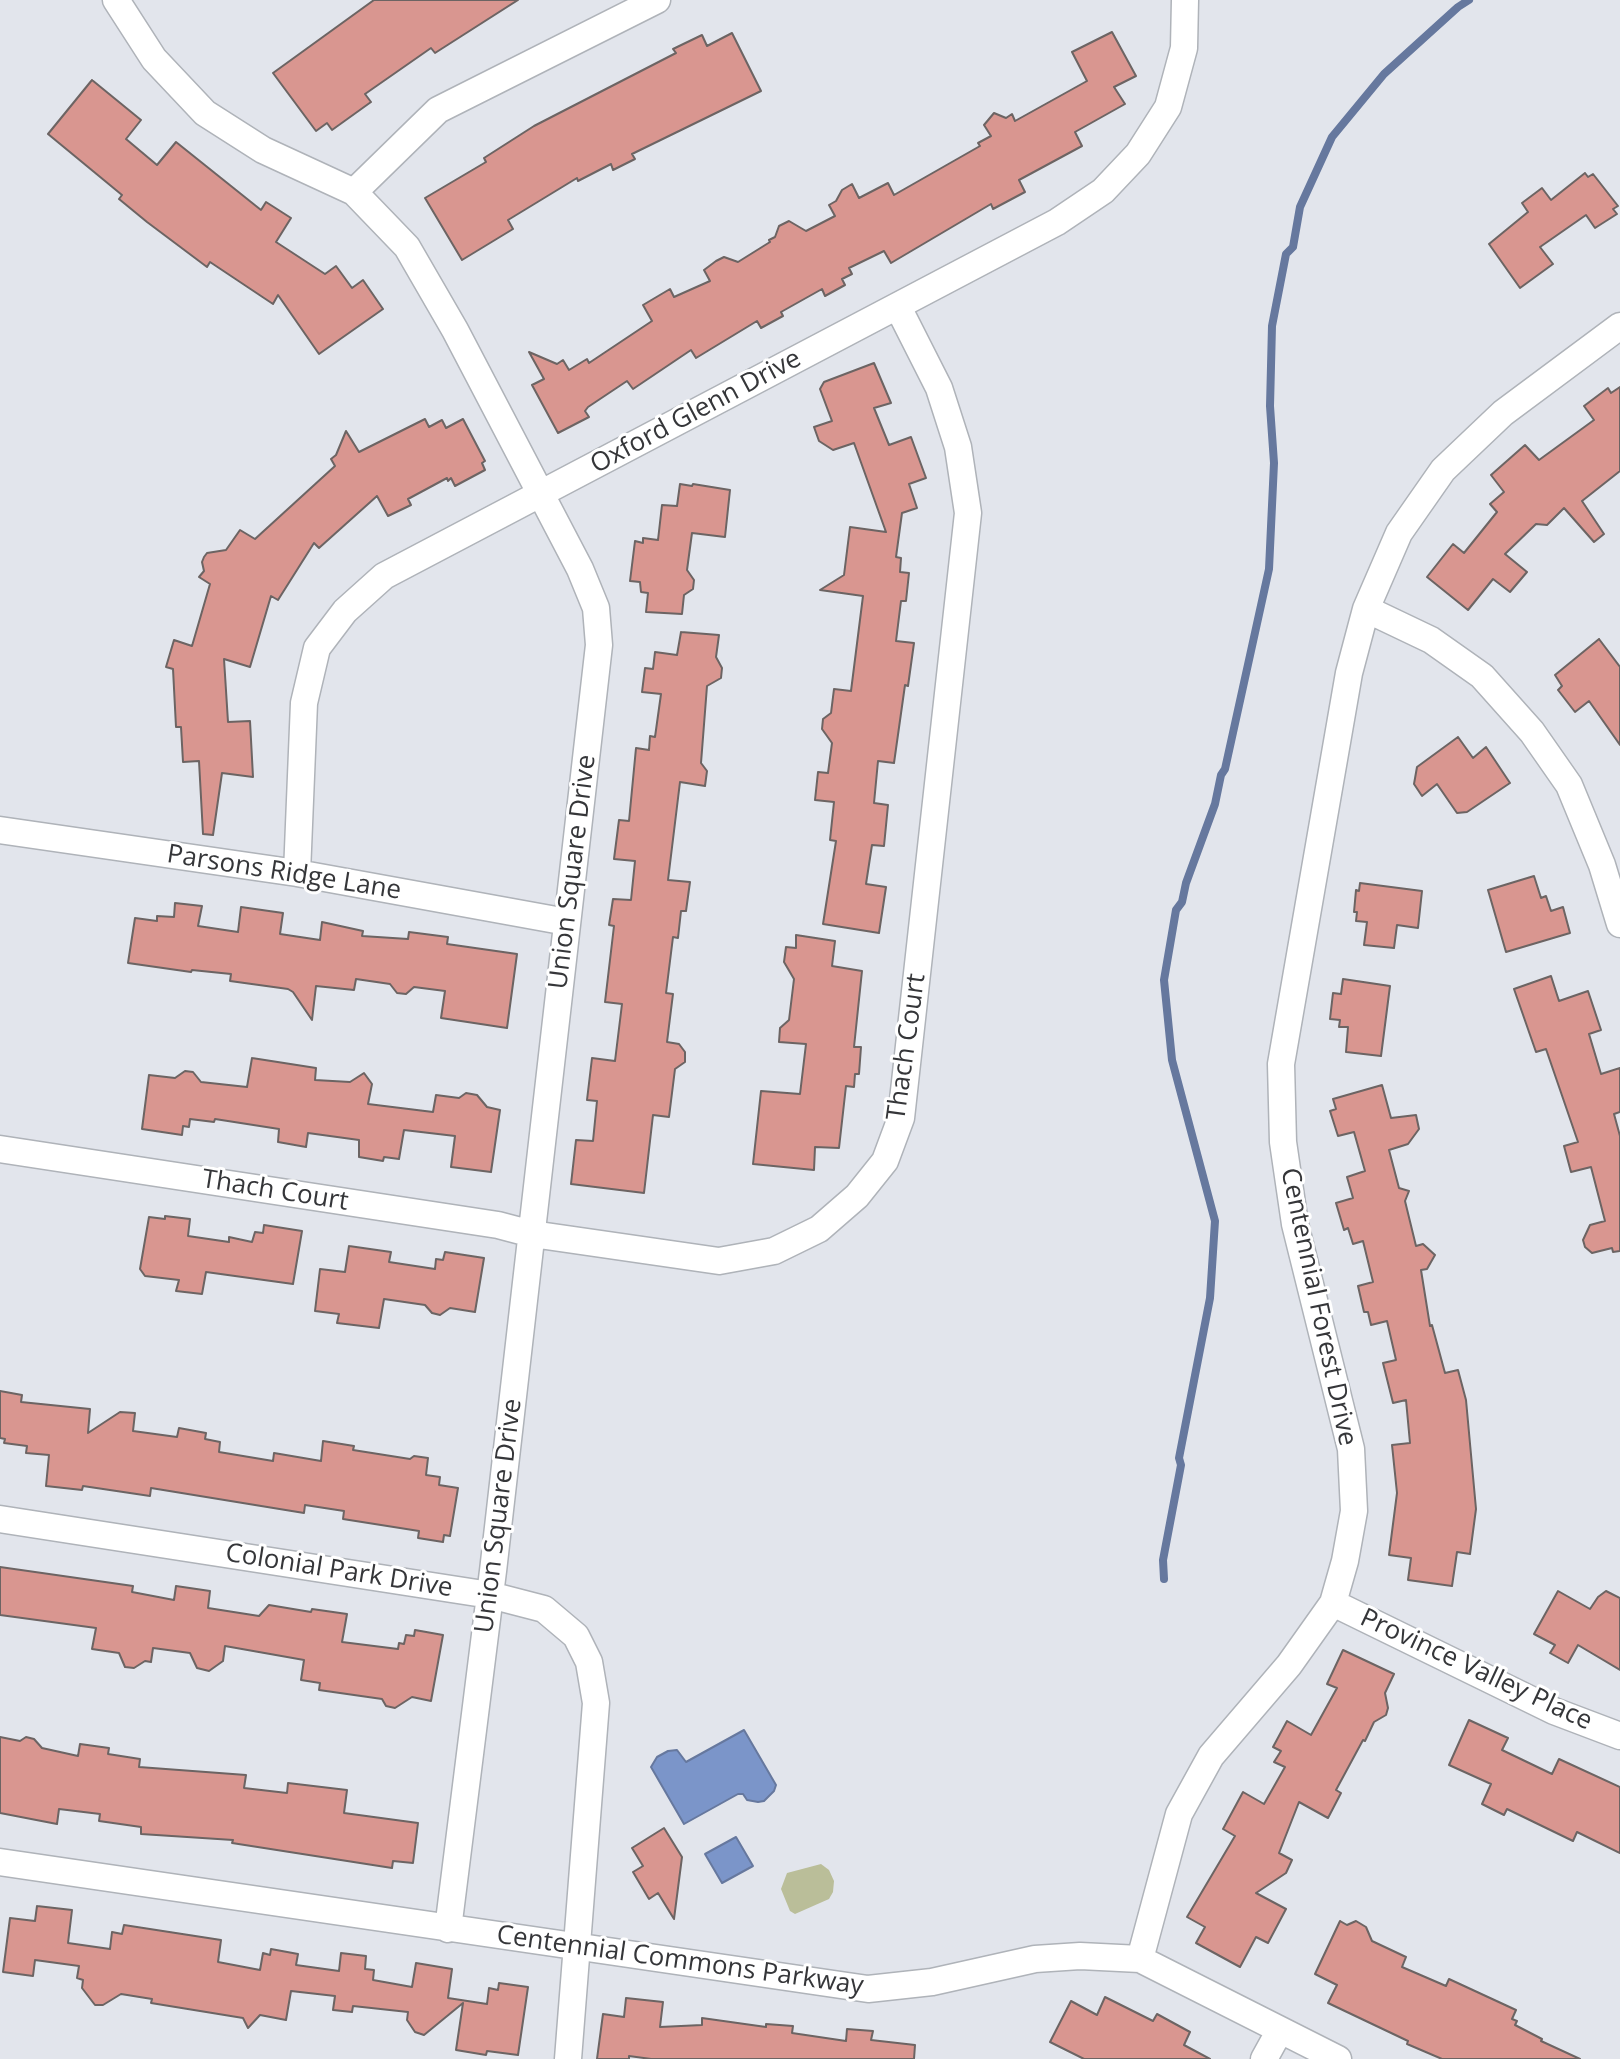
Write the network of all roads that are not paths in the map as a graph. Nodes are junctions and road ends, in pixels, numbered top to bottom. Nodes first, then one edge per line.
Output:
1 (116, 0) edge
2 (657, 0) edge
3 (1185, 0) edge
4 (354, 192) junction
5 (898, 307) junction
6 (1620, 326) edge
7 (541, 494) junction
8 (1366, 609) junction
9 (0, 830) edge
10 (297, 873) junction
11 (567, 922) junction
12 (1620, 924) edge
13 (0, 1149) edge
14 (532, 1234) junction
15 (0, 1519) edge
16 (490, 1595) junction
17 (1333, 1603) junction
18 (1620, 1736) edge
19 (0, 1862) edge
20 (448, 1929) junction
21 (578, 1948) junction
22 (1140, 1959) junction
23 (1280, 2030) junction
24 (568, 2059) edge
25 (1264, 2059) edge
26 (1338, 2059) edge

1 - 4 street, Union Square Drive
2 - 4 street
3 - 5 street, Oxford Glenn Drive
4 - 7 street, Union Square Drive
5 - 7 street, Oxford Glenn Drive
5 - 14 street, Thach Court
6 - 8 street, Centennial Forest Drive
7 - 10 street, Oxford Glenn Drive
7 - 11 street, Union Square Drive
8 - 12 street
8 - 17 street, Centennial Forest Drive
9 - 10 street, Parsons Ridge Lane
10 - 11 street, Parsons Ridge Lane
11 - 14 street, Union Square Drive
13 - 14 street, Thach Court
14 - 16 street, Union Square Drive
15 - 16 street, Colonial Park Drive
16 - 20 street, Union Square Drive
16 - 21 street, Colonial Park Drive
17 - 18 street, Province Valley Place
17 - 22 street, Centennial Forest Drive
19 - 20 street, Centennial Commons Parkway
20 - 21 street, Centennial Commons Parkway
21 - 22 street, Centennial Commons Parkway
21 - 24 street, Colonial Park Drive
22 - 23 street, Centennial Commons Parkway
23 - 25 street
23 - 26 street, Centennial Commons Parkway

